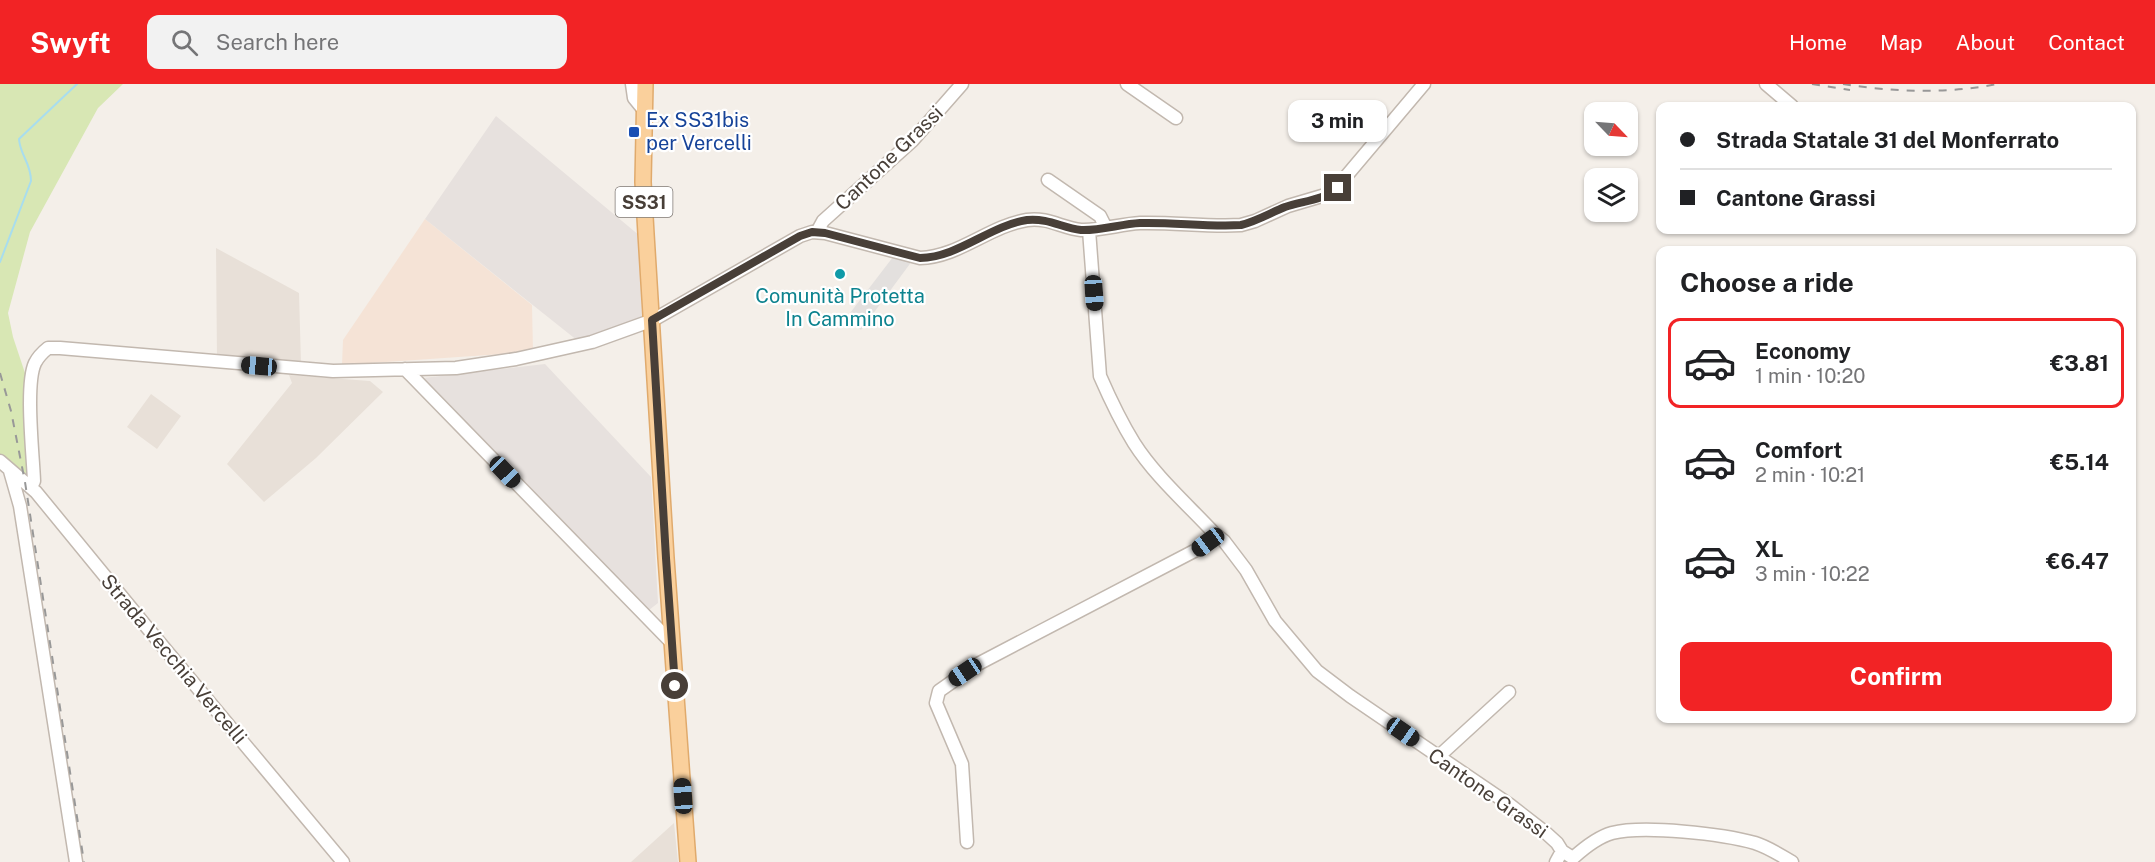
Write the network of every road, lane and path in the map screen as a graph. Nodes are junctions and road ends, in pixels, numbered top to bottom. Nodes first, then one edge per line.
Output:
1 (632, 84) edge
2 (645, 84) edge
3 (962, 84) edge
4 (1127, 84) edge
5 (1424, 84) edge
6 (1766, 84) edge
7 (1787, 102) edge
8 (643, 109) junction
9 (1176, 118) dead end
10 (1048, 180) dead end
11 (1105, 226) junction
12 (1089, 230) junction
13 (817, 232) junction
14 (652, 320) junction
15 (405, 369) junction
16 (0, 461) edge
17 (10, 471) junction
18 (31, 487) junction
19 (1214, 533) junction
20 (672, 643) junction
21 (1509, 692) dead end
22 (1438, 757) junction
23 (967, 842) dead end
24 (1559, 856) edge
25 (76, 862) edge
26 (343, 862) edge
27 (688, 862) edge
28 (1792, 862) edge

1 - 8 street
2 - 8 main road, SS31
3 - 13 street, Cantone Grassi
4 - 9 street
5 - 11 street, Cantone Grassi
6 - 7 street
8 - 14 main road, SS31
10 - 11 street
11 - 12 street, Cantone Grassi
12 - 13 street, Cantone Grassi
12 - 19 street, Cantone Grassi
13 - 14 street, Cantone Grassi
14 - 15 street, Cantone Grassi
14 - 20 main road, SS31
15 - 18 street, Cantone Grassi
15 - 20 street
16 - 17 street, Strada Vecchia Vercelli
17 - 18 street, Strada Vecchia Vercelli
17 - 25 street
18 - 26 street, Strada Vecchia Vercelli
19 - 22 street, Cantone Grassi
19 - 23 street
20 - 27 main road, SS31
21 - 22 street
22 - 24 street, Cantone Grassi
24 - 28 street, Cantone Grassi

